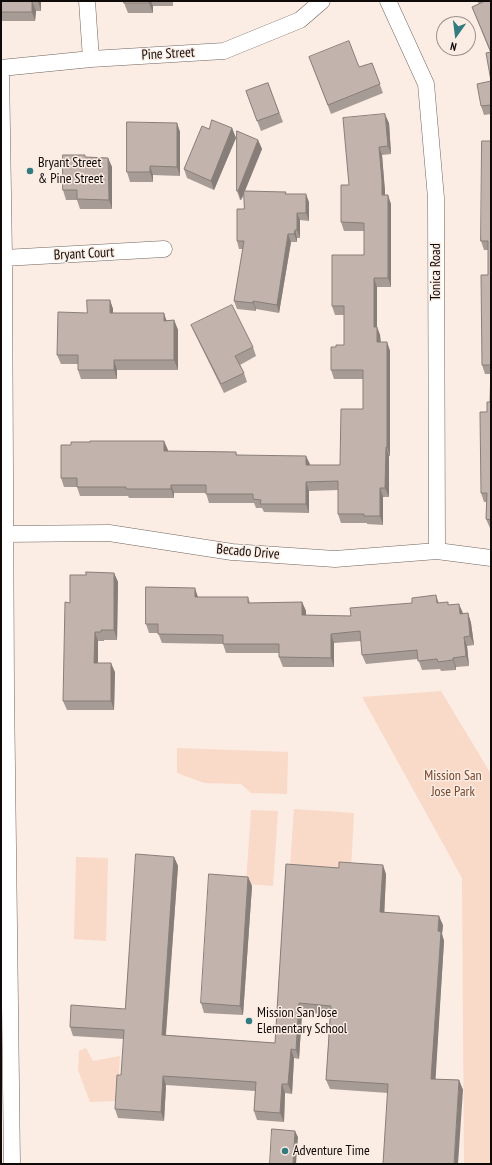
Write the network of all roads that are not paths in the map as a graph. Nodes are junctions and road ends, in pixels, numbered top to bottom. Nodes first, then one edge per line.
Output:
1 (88, 1) edge
2 (322, 1) edge
3 (388, 1) edge
4 (92, 58) junction
5 (1, 68) edge
6 (164, 249) dead end
7 (4, 258) junction
8 (5, 534) junction
9 (437, 552) junction
10 (491, 558) edge
11 (3, 689) edge
12 (12, 1164) edge

1 - 4 street
2 - 4 street, Pine Street
3 - 9 street, Tonica Road
4 - 5 street, Pine Street
5 - 7 street
6 - 7 street, Bryant Court
7 - 8 street
8 - 9 street, Becado Drive
8 - 11 street
9 - 10 street, Becado Drive
11 - 12 street

